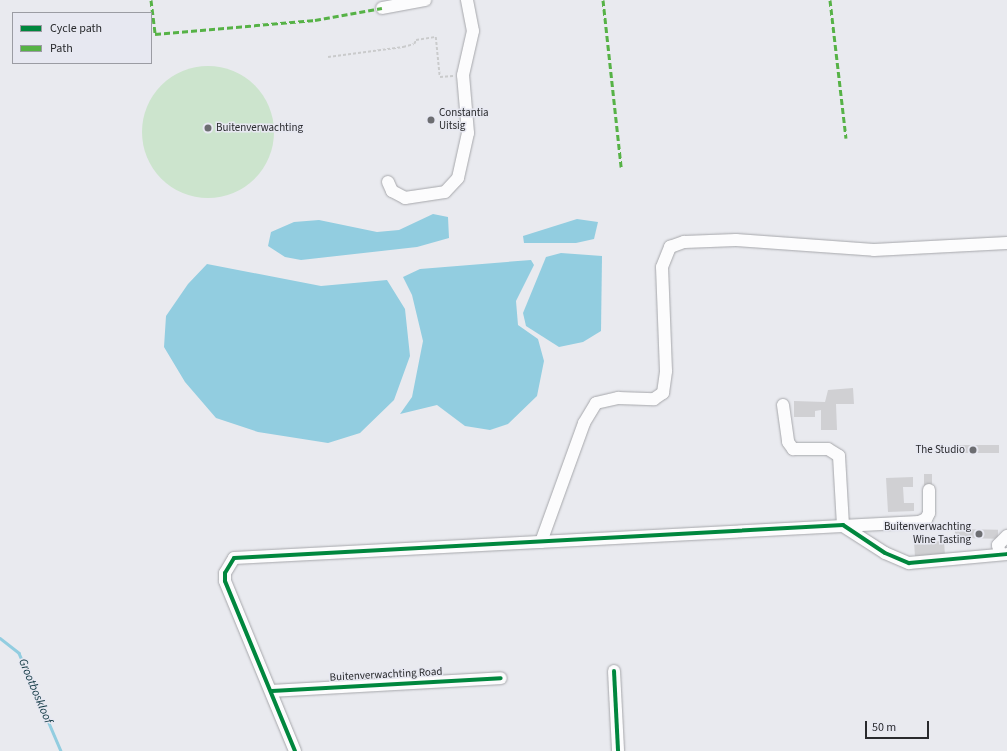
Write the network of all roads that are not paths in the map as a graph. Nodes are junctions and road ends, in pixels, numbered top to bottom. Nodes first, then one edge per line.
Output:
1 (425, 0) edge
2 (467, 0) edge
3 (382, 8) dead end
4 (388, 182) dead end
5 (1007, 243) edge
6 (783, 405) dead end
7 (929, 490) dead end
8 (843, 525) junction
9 (1007, 536) edge
10 (541, 542) junction
11 (1004, 554) edge
12 (614, 671) dead end
13 (501, 678) dead end
14 (272, 691) junction
15 (295, 751) edge
16 (618, 751) edge

1 - 3 street
2 - 4 street
5 - 10 street
6 - 8 street
7 - 8 street
8 - 10 street
8 - 11 street
9 - 11 street
10 - 14 street
12 - 16 street
13 - 14 street, Buitenverwachting Road
14 - 15 street

